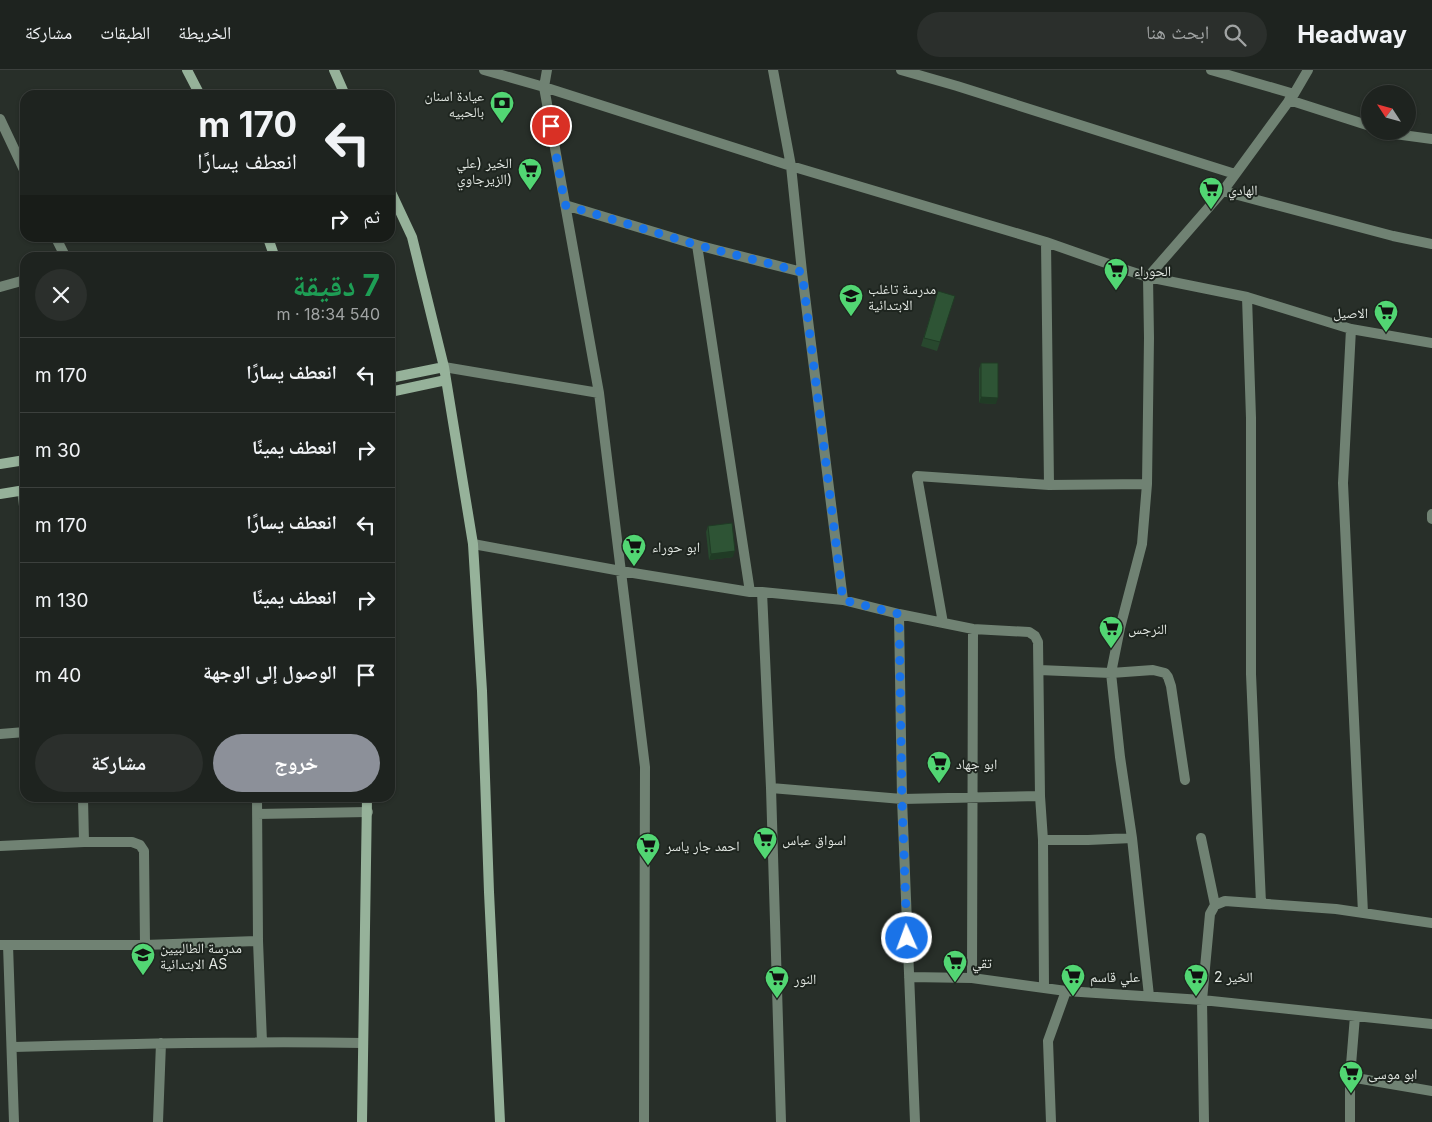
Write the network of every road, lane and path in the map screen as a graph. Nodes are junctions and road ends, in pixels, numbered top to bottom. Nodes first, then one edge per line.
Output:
1 (187, 70) edge
2 (334, 70) edge
3 (484, 70) edge
4 (547, 70) edge
5 (773, 70) edge
6 (901, 70) edge
7 (1211, 70) edge
8 (1308, 70) edge
9 (544, 87) junction
10 (197, 90) edge
11 (343, 90) edge
12 (1291, 97) junction
13 (0, 119) edge
14 (1361, 123) edge
15 (1416, 137) edge
16 (1432, 139) edge
17 (20, 161) edge
18 (791, 166) junction
19 (1234, 174) junction
20 (1223, 191) junction
21 (395, 201) edge
22 (565, 205) junction
23 (1046, 242) junction
24 (1432, 244) edge
25 (697, 245) junction
26 (802, 272) junction
27 (1148, 277) junction
28 (20, 281) edge
29 (0, 287) edge
30 (1247, 297) junction
31 (1351, 329) junction
32 (1432, 343) edge
33 (444, 367) junction
34 (395, 377) edge
35 (446, 380) junction
36 (395, 391) edge
37 (599, 393) junction
38 (20, 461) edge
39 (0, 464) edge
40 (1147, 484) junction
41 (1049, 485) junction
42 (20, 491) edge
43 (2, 495) edge
44 (1432, 514) edge
45 (1432, 518) edge
46 (474, 544) junction
47 (621, 571) junction
48 (750, 592) junction
49 (762, 592) junction
50 (843, 600) junction
51 (899, 614) junction
52 (943, 623) junction
53 (973, 629) junction
54 (1039, 670) junction
55 (1110, 674) junction
56 (20, 732) edge
57 (0, 734) edge
58 (1185, 780) dead end
59 (771, 788) junction
60 (1040, 796) junction
61 (972, 797) junction
62 (902, 800) junction
63 (83, 802) edge
64 (257, 802) edge
65 (367, 802) edge
66 (368, 812) junction
67 (257, 814) junction
68 (1132, 838) junction
69 (1201, 838) dead end
70 (1043, 840) junction
71 (84, 842) junction
72 (0, 846) edge
73 (1261, 904) junction
74 (1215, 905) junction
75 (1363, 913) junction
76 (1432, 923) edge
77 (258, 941) junction
78 (4, 945) edge
79 (145, 945) junction
80 (909, 977) junction
81 (972, 978) junction
82 (1044, 987) junction
83 (1066, 991) junction
84 (1149, 996) junction
85 (1202, 1000) junction
86 (1355, 1016) junction
87 (1432, 1024) edge
88 (262, 1042) junction
89 (161, 1043) junction
90 (362, 1043) junction
91 (12, 1047) junction
92 (1350, 1077) junction
93 (1432, 1091) edge
94 (14, 1122) edge
95 (158, 1122) edge
96 (362, 1122) edge
97 (500, 1122) edge
98 (644, 1122) edge
99 (781, 1122) edge
100 (915, 1122) edge
101 (1051, 1122) edge
102 (1204, 1122) edge
103 (1350, 1122) edge

1 - 10 street
2 - 11 street
3 - 9 street
4 - 9 street
5 - 18 street
6 - 19 street
7 - 12 street
8 - 12 street
9 - 18 street
9 - 22 street
12 - 14 street
12 - 19 street
13 - 17 street
15 - 16 street
18 - 23 street
18 - 26 street
19 - 20 street
20 - 24 street
20 - 27 street
21 - 33 street
22 - 25 street
22 - 37 street
23 - 27 street
23 - 41 street
25 - 26 street
25 - 48 street
26 - 50 street
27 - 30 street
27 - 40 street
28 - 29 street
30 - 31 street
30 - 73 street
31 - 32 street
31 - 75 street
33 - 34 street
33 - 35 street
33 - 37 street
35 - 36 street
35 - 46 street
37 - 47 street
38 - 39 street
40 - 41 street
40 - 55 street
41 - 52 street
42 - 43 street
44 - 45 street
46 - 47 street
46 - 97 street
47 - 48 street
47 - 98 street
48 - 49 street
49 - 50 street
49 - 59 street
50 - 51 street
51 - 52 street
51 - 62 street
52 - 53 street
53 - 54 street
53 - 61 street
54 - 55 street
54 - 60 street
55 - 58 street
55 - 68 street
56 - 57 street
59 - 62 street
59 - 99 street
60 - 61 street
60 - 70 street
61 - 62 street
61 - 81 street
62 - 80 street
63 - 71 street
64 - 67 street
65 - 66 street
66 - 67 street
66 - 90 street
67 - 77 street
68 - 70 street
68 - 84 street
69 - 74 street
70 - 82 street
71 - 72 street
71 - 79 street
73 - 74 street
73 - 75 street
74 - 85 street
75 - 76 street
77 - 79 street
77 - 88 street
78 - 79 street
78 - 91 street
80 - 81 street
80 - 100 street
81 - 82 street
82 - 83 street
83 - 84 street
83 - 101 street
84 - 85 street
85 - 86 street
85 - 102 street
86 - 87 street
86 - 92 street
88 - 89 street
88 - 90 street
89 - 91 street
89 - 95 street
90 - 96 street
91 - 94 street
92 - 93 street
92 - 103 street

